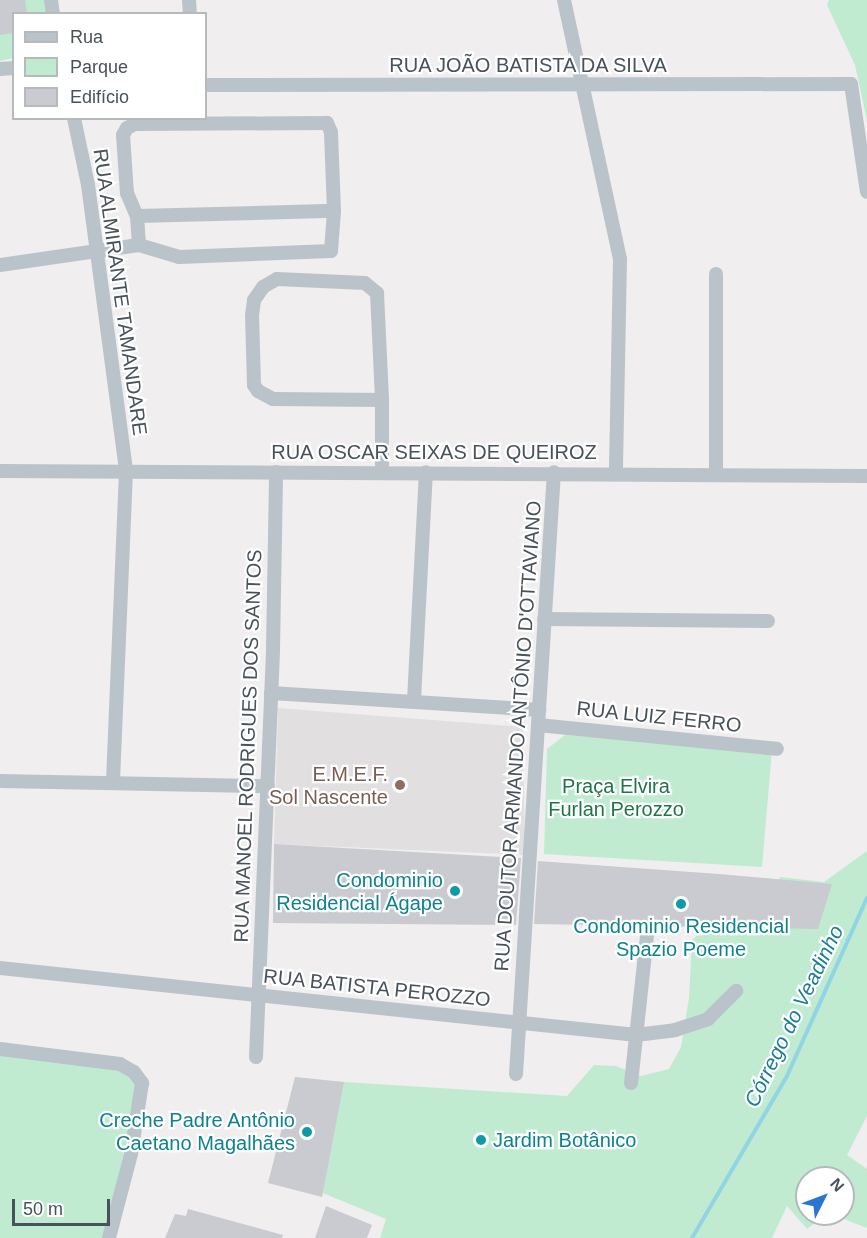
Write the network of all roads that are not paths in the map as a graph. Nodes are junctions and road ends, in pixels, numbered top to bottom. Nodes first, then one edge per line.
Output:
1 (564, 0) edge
2 (207, 85) edge
3 (583, 85) junction
4 (74, 120) edge
5 (867, 192) edge
6 (334, 211) junction
7 (137, 216) junction
8 (139, 245) junction
9 (98, 254) junction
10 (0, 265) edge
11 (716, 274) dead end
12 (382, 400) junction
13 (0, 471) edge
14 (126, 471) junction
15 (276, 472) junction
16 (382, 472) junction
17 (426, 472) junction
18 (554, 472) junction
19 (616, 472) junction
20 (716, 472) junction
21 (867, 476) edge
22 (544, 619) junction
23 (768, 621) dead end
24 (271, 693) junction
25 (414, 700) junction
26 (539, 710) junction
27 (538, 725) junction
28 (777, 748) dead end
29 (0, 782) edge
30 (113, 783) junction
31 (268, 786) junction
32 (647, 936) dead end
33 (0, 968) edge
34 (736, 991) dead end
35 (261, 996) junction
36 (519, 1023) junction
37 (636, 1035) junction
38 (0, 1049) edge
39 (256, 1057) dead end
40 (516, 1074) dead end
41 (632, 1083) dead end
42 (109, 1238) edge

1 - 3 street
2 - 3 street, RUA JOÃO BATISTA DA SILVA
3 - 5 street, RUA JOÃO BATISTA DA SILVA
3 - 19 street
4 - 9 street, RUA ALMIRANTE TAMANDARE
6 - 7 street
6 - 7 street
6 - 8 street
7 - 8 street
8 - 9 street
9 - 10 street
9 - 14 street, RUA ALMIRANTE TAMANDARE
11 - 20 street
12 - 12 street
12 - 16 street
13 - 14 street, RUA OSCAR SEIXAS DE QUEIROZ
14 - 15 street, RUA OSCAR SEIXAS DE QUEIROZ
14 - 30 street, RUA ALMIRANTE TAMANDARE
15 - 16 street, RUA OSCAR SEIXAS DE QUEIROZ
15 - 24 street, RUA MANOEL RODRIGUES DOS SANTOS
16 - 17 street, RUA OSCAR SEIXAS DE QUEIROZ
17 - 18 street, RUA OSCAR SEIXAS DE QUEIROZ
17 - 25 street
18 - 19 street, RUA OSCAR SEIXAS DE QUEIROZ
18 - 22 street, RUA DOUTOR ARMANDO ANTÔNIO D'OTTAVIANO
19 - 20 street, RUA OSCAR SEIXAS DE QUEIROZ
20 - 21 street, RUA OSCAR SEIXAS DE QUEIROZ
22 - 23 street
22 - 26 street, RUA DOUTOR ARMANDO ANTÔNIO D'OTTAVIANO
24 - 25 street
24 - 31 street, RUA MANOEL RODRIGUES DOS SANTOS
25 - 26 street
26 - 27 street, RUA DOUTOR ARMANDO ANTÔNIO D'OTTAVIANO
27 - 28 street, RUA LUIZ FERRO
27 - 36 street, RUA DOUTOR ARMANDO ANTÔNIO D'OTTAVIANO
29 - 30 street
30 - 31 street
31 - 35 street, RUA MANOEL RODRIGUES DOS SANTOS
32 - 37 street
33 - 35 street, RUA BATISTA PEROZZO
34 - 37 street, RUA BATISTA PEROZZO
35 - 36 street, RUA BATISTA PEROZZO
35 - 39 street, RUA MANOEL RODRIGUES DOS SANTOS
36 - 37 street, RUA BATISTA PEROZZO
36 - 40 street, RUA DOUTOR ARMANDO ANTÔNIO D'OTTAVIANO
37 - 41 street
38 - 42 street

